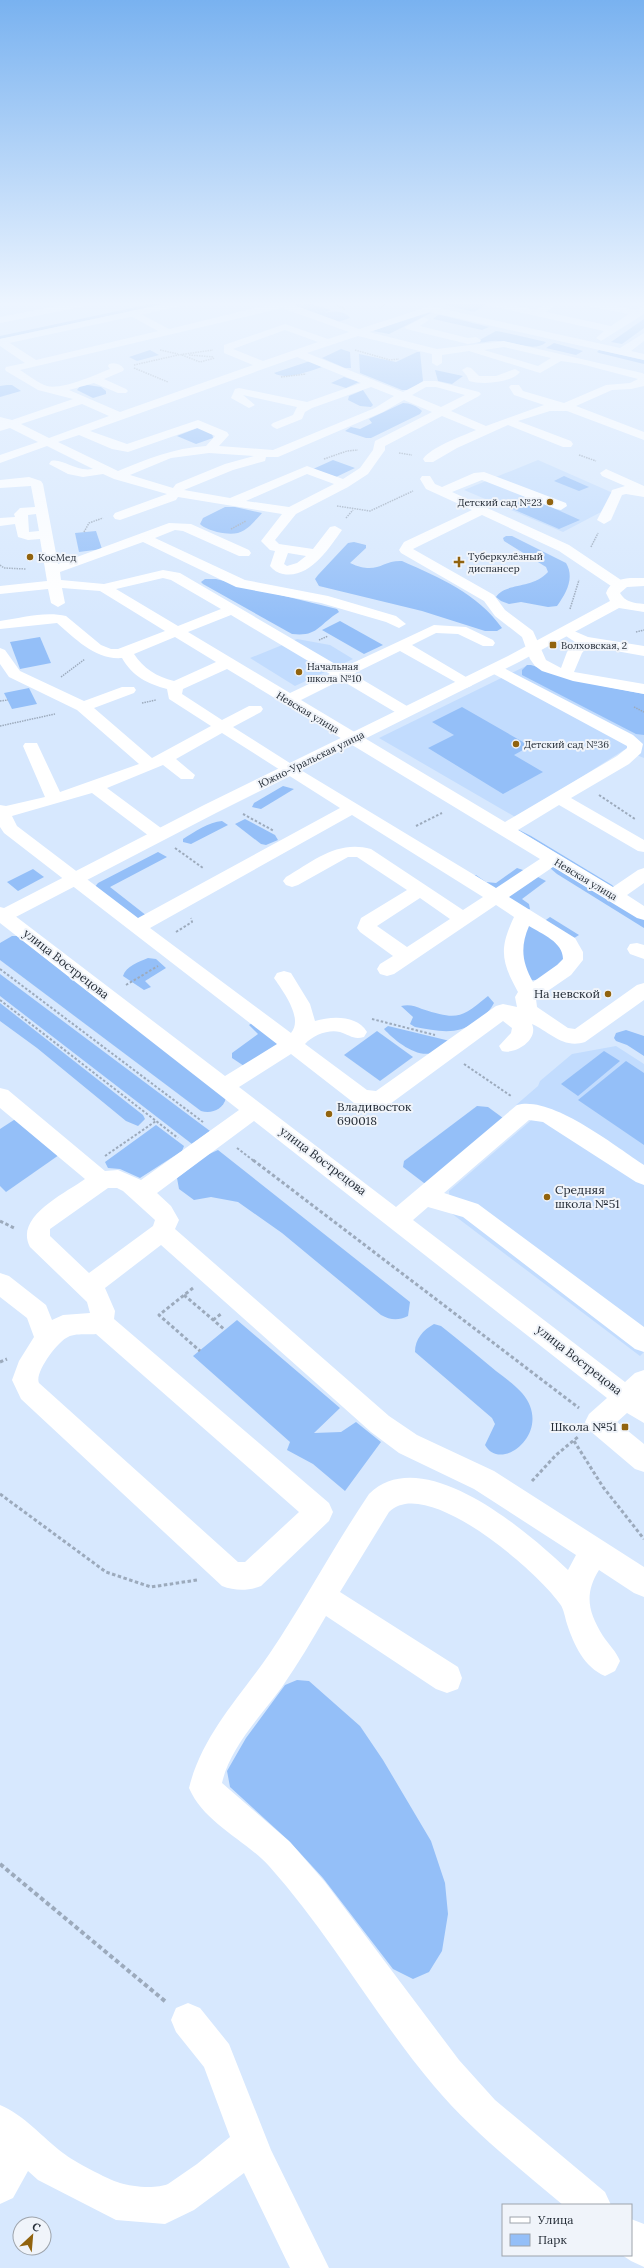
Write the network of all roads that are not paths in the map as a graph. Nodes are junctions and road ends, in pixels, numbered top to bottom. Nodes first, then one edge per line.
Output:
1 (60, 408) edge
2 (95, 408) edge
3 (143, 408) edge
4 (299, 408) edge
5 (306, 408) edge
6 (381, 408) edge
7 (430, 408) edge
8 (449, 408) edge
9 (540, 408) edge
10 (566, 408) edge
11 (303, 409) junction
12 (16, 410) dead end
13 (441, 412) junction
14 (120, 416) junction
15 (30, 418) junction
16 (508, 421) junction
17 (4, 424) edge
18 (470, 424) junction
19 (277, 426) dead end
20 (219, 428) dead end
21 (487, 430) junction
22 (80, 431) junction
23 (448, 436) dead end
24 (644, 436) edge
25 (46, 443) junction
26 (145, 443) junction
27 (86, 444) dead end
28 (567, 444) dead end
29 (243, 447) junction
30 (209, 449) junction
31 (65, 452) junction
32 (176, 452) junction
33 (274, 454) junction
34 (429, 458) dead end
35 (0, 459) edge
36 (224, 460) dead end
37 (55, 464) dead end
38 (102, 470) junction
39 (304, 470) junction
40 (606, 473) dead end
41 (118, 476) junction
42 (428, 482) road end
43 (0, 484) edge
44 (344, 484) junction
45 (174, 492) junction
46 (442, 492) junction
47 (644, 492) edge
48 (300, 493) dead end
49 (231, 502) junction
50 (561, 506) dead end
51 (270, 509) junction
52 (42, 510) junction
53 (291, 510) junction
54 (481, 511) junction
55 (20, 520) junction
56 (604, 520) dead end
57 (0, 522) edge
58 (335, 530) dead end
59 (48, 534) junction
60 (150, 536) junction
61 (283, 549) junction
62 (244, 553) dead end
63 (316, 554) junction
64 (54, 577) junction
65 (644, 582) edge
66 (619, 585) junction
67 (104, 588) junction
68 (0, 590) edge
69 (619, 602) junction
70 (58, 603) dead end
71 (644, 608) edge
72 (232, 610) junction
73 (399, 624) dead end
74 (0, 625) edge
75 (567, 632) junction
76 (177, 633) junction
77 (584, 641) junction
78 (488, 643) dead end
79 (402, 646) junction
80 (535, 648) junction
81 (644, 651) edge
82 (0, 653) edge
83 (126, 653) junction
84 (227, 663) junction
85 (495, 669) junction
86 (342, 674) junction
87 (566, 674) junction
88 (466, 683) junction
89 (176, 686) junction
90 (644, 689) edge
91 (128, 690) dead end
92 (288, 700) junction
93 (83, 707) junction
94 (255, 709) dead end
95 (406, 712) junction
96 (219, 726) junction
97 (353, 739) junction
98 (31, 746) dead end
99 (157, 761) junction
100 (289, 770) junction
101 (187, 775) dead end
102 (95, 787) junction
103 (558, 798) junction
104 (55, 799) junction
105 (351, 809) junction
106 (0, 812) edge
107 (505, 830) junction
108 (159, 835) junction
109 (644, 847) edge
110 (553, 859) junction
111 (644, 874) edge
112 (74, 879) junction
113 (292, 881) dead end
114 (420, 890) junction
115 (496, 896) junction
116 (614, 896) junction
117 (644, 914) edge
118 (524, 915) junction
119 (462, 918) junction
120 (5, 923) edge
121 (136, 927) junction
122 (407, 956) junction
123 (387, 969) dead end
124 (284, 978) dead end
125 (644, 990) edge
126 (529, 993) junction
127 (503, 1011) junction
128 (540, 1018) junction
129 (357, 1032) dead end
130 (297, 1039) junction
131 (508, 1046) dead end
132 (224, 1086) junction
133 (0, 1096) edge
134 (255, 1109) junction
135 (95, 1174) junction
136 (644, 1176) edge
137 (140, 1192) junction
138 (424, 1197) junction
139 (398, 1219) junction
140 (162, 1232) junction
141 (0, 1283) edge
142 (90, 1287) junction
143 (101, 1323) junction
144 (46, 1338) junction
145 (644, 1341) edge
146 (638, 1396) edge
147 (644, 1460) edge
148 (594, 1552) junction
149 (644, 1583) edge
150 (321, 1596) junction
151 (573, 1598) junction
152 (605, 1661) dead end
153 (447, 1678) dead end
154 (188, 2020) road end
155 (12, 2133) edge
156 (250, 2144) junction
157 (0, 2185) edge
158 (591, 2204) edge
159 (632, 2239) edge
160 (644, 2248) edge
161 (310, 2268) edge

1 - 15 main road
2 - 14 main road
3 - 14 main road
4 - 11 main road
5 - 11 main road
6 - 33 main road
7 - 13 main road
8 - 13 main road
9 - 16 main road
10 - 24 main road
11 - 19 main road
12 - 15 main road
13 - 18 main road
13 - 44 main road
14 - 22 main road
15 - 17 main road
16 - 21 main road
16 - 28 main road
17 - 25 main road
18 - 21 main road
18 - 23 main road
20 - 29 main road
21 - 34 main road
22 - 25 main road
22 - 26 main road
25 - 31 main road
25 - 35 main road
26 - 30 main road
26 - 32 main road
27 - 31 main road
29 - 30 main road
29 - 33 main road
29 - 33 main road
29 - 36 main road
29 - 39 main road
29 - 45 main road
30 - 32 main road
31 - 38 main road
32 - 41 main road
37 - 38 main road
38 - 41 main road
39 - 44 main road
39 - 49 main road
40 - 47 main road
41 - 45 main road
42 - 46 main road
43 - 52 main road
44 - 53 main road
45 - 49 main road
45 - 60 main road
46 - 50 main road
46 - 54 main road
47 - 56 main road
48 - 51 main road
49 - 51 main road
51 - 53 main road
52 - 55 main road
52 - 59 main road
53 - 61 main road
54 - 66 main road
54 - 80 main road
55 - 57 main road
55 - 59 main road
58 - 63 main road
59 - 64 main road
60 - 62 main road
60 - 64 main road
60 - 73 main road
61 - 63 main road
61 - 63 main road
64 - 67 main road, Невская улица
64 - 68 main road, Невская улица
64 - 70 main road
65 - 66 main road
66 - 69 main road
67 - 72 main road
67 - 76 main road, Невская улица
69 - 71 main road
69 - 75 main road, Южно-Уральская улица
72 - 76 main road
72 - 86 main road
74 - 83 main road
75 - 77 main road
75 - 80 main road, Южно-Уральская улица
76 - 83 main road
76 - 84 main road, Невская улица
77 - 81 main road
77 - 87 main road
78 - 79 main road
79 - 86 main road
79 - 88 main road
80 - 85 main road, Южно-Уральская улица
80 - 87 main road
82 - 93 main road
83 - 89 main road
84 - 89 main road
84 - 92 main road, Невская улица
85 - 88 main road, Южно-Уральская улица
85 - 103 main road
86 - 92 main road
86 - 95 main road
87 - 90 main road
88 - 95 main road, Южно-Уральская улица
89 - 96 main road
91 - 93 main road
92 - 97 main road, Невская улица
93 - 99 main road
94 - 96 main road
95 - 97 main road, Южно-Уральская улица
96 - 99 main road
96 - 100 main road
97 - 100 main road, Южно-Уральская улица
97 - 107 main road, Невская улица
98 - 104 main road
99 - 101 main road
99 - 102 main road
100 - 105 main road
100 - 108 main road, Южно-Уральская улица
102 - 104 main road
102 - 108 main road
103 - 107 main road
103 - 109 main road
104 - 106 main road
105 - 115 main road
105 - 121 main road
106 - 112 main road
107 - 110 main road, Невская улица
108 - 112 main road, Южно-Уральская улица
110 - 115 main road
110 - 116 main road, Невская улица
111 - 116 main road
112 - 120 main road, Южно-Уральская улица
112 - 121 main road
113 - 114 main road
114 - 119 main road
114 - 122 main road
115 - 118 main road
115 - 119 main road
116 - 117 main road, Невская улица
118 - 126 main road
118 - 126 main road
119 - 122 main road
120 - 132 main road, улица Вострецова
121 - 130 main road
122 - 123 main road
124 - 130 main road
125 - 128 main road
126 - 128 main road
127 - 128 main road
127 - 130 main road
127 - 131 main road
129 - 130 main road
130 - 132 main road
132 - 134 main road, улица Вострецова
133 - 135 main road
134 - 137 main road
134 - 139 main road, улица Вострецова
135 - 137 main road
135 - 142 main road
136 - 138 main road
137 - 140 main road
138 - 139 main road
138 - 145 main road
139 - 146 main road, улица Вострецова
140 - 142 main road
140 - 148 main road
141 - 144 main road
142 - 143 main road
143 - 144 main road
143 - 144 main road
146 - 147 main road
148 - 149 main road
148 - 151 main road
150 - 151 main road
150 - 153 main road
150 - 158 main road
151 - 152 main road
154 - 156 main road
155 - 156 main road
155 - 157 main road
156 - 161 main road
159 - 160 main road

